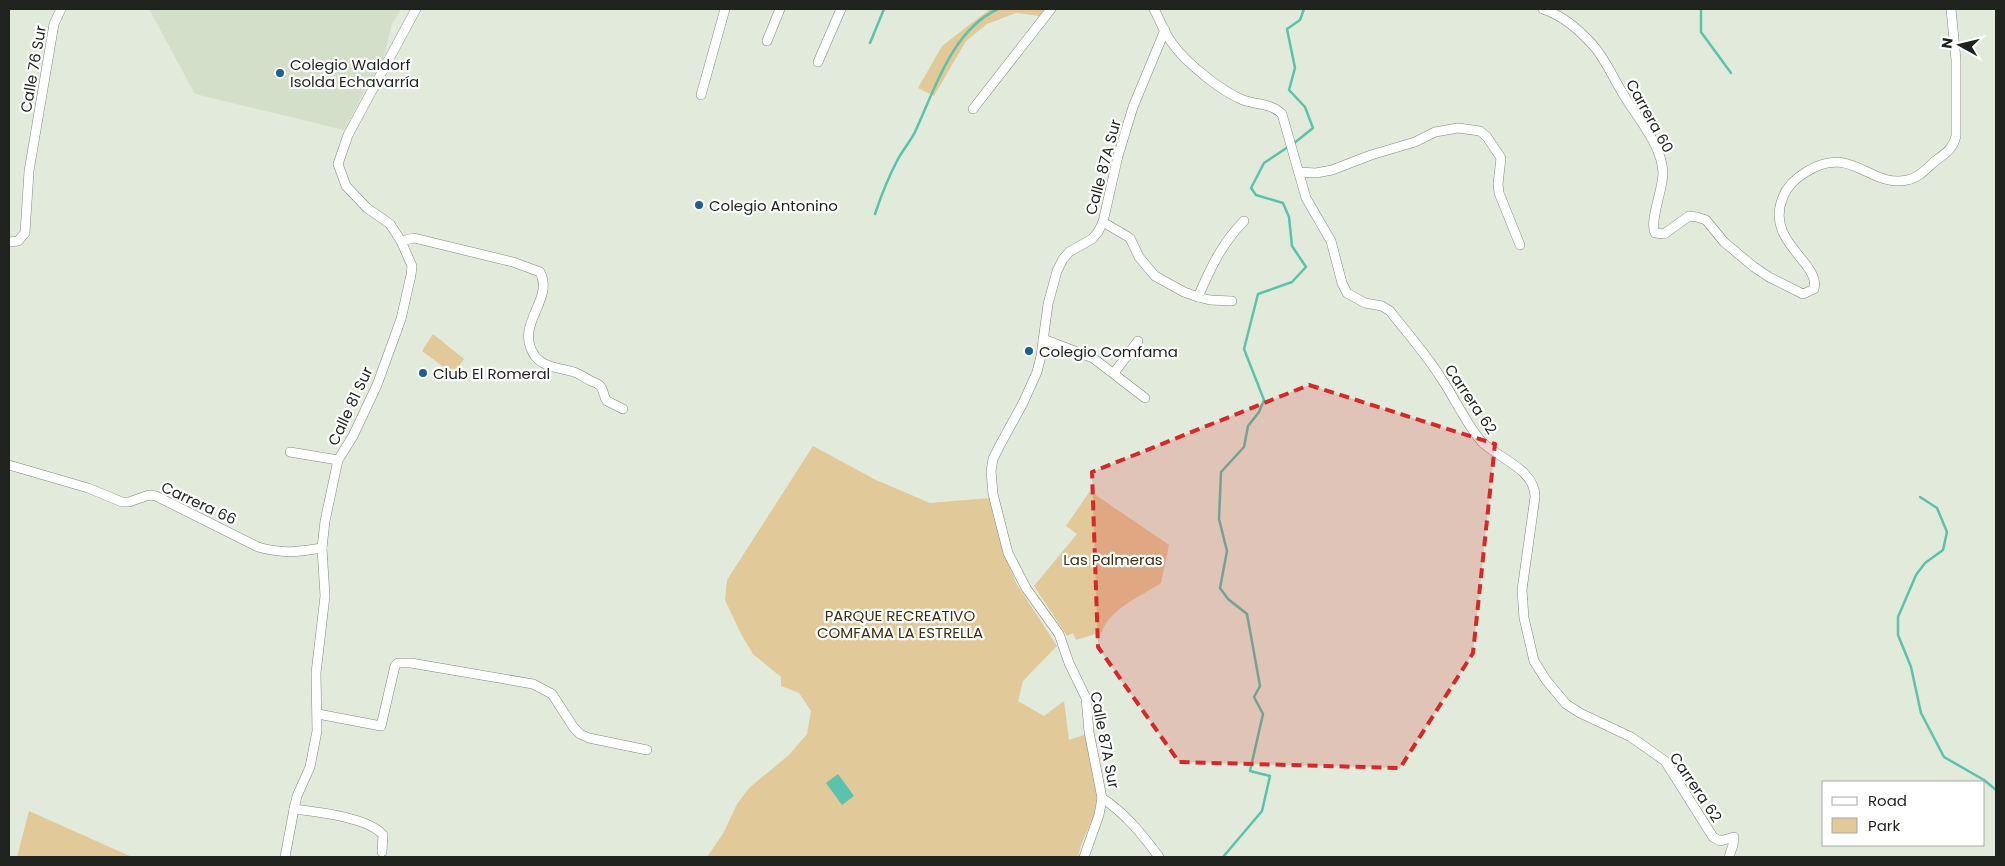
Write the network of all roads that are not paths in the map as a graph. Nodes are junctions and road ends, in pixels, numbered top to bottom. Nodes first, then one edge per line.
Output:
1 (61, 9) edge
2 (416, 9) edge
3 (725, 9) edge
4 (780, 9) edge
5 (841, 9) edge
6 (1051, 9) edge
7 (1154, 9) edge
8 (1542, 9) edge
9 (1951, 9) edge
10 (1165, 30) junction
11 (767, 41) dead end
12 (818, 62) dead end
13 (701, 95) dead end
14 (973, 109) dead end
15 (1299, 172) junction
16 (1244, 221) dead end
17 (1103, 222) junction
18 (402, 241) junction
19 (9, 242) edge
20 (1520, 245) dead end
21 (1198, 298) junction
22 (1232, 301) dead end
23 (1043, 339) junction
24 (1138, 341) dead end
25 (1114, 373) junction
26 (1145, 398) dead end
27 (623, 409) dead end
28 (290, 452) dead end
29 (338, 460) junction
30 (9, 465) edge
31 (322, 548) junction
32 (318, 714) junction
33 (646, 750) dead end
34 (1102, 798) junction
35 (294, 809) junction
36 (382, 852) dead end
37 (285, 857) edge
38 (1084, 857) edge
39 (1159, 857) edge
40 (1729, 857) edge

1 - 19 street, Calle 76 Sur
2 - 18 street, Calle 81 Sur
3 - 13 street
4 - 11 street
5 - 12 street
6 - 14 street
7 - 10 street, Carrera 62
8 - 9 street, Carrera 60
10 - 15 street, Carrera 62
10 - 17 street, Calle 87A Sur
15 - 20 street
15 - 40 street, Carrera 62
16 - 21 street
17 - 21 street
17 - 23 street, Calle 87A Sur
18 - 27 street
18 - 29 street, Calle 81 Sur
21 - 22 street
23 - 25 street
23 - 34 street, Calle 87A Sur
24 - 25 street
25 - 26 street
28 - 29 street
29 - 31 street, Calle 81 Sur
30 - 31 street, Carrera 66
31 - 32 street, Calle 81 Sur
32 - 33 street
32 - 35 street, Calle 81 Sur
34 - 38 street, Calle 87A Sur
34 - 39 street
35 - 36 street
35 - 37 street, Calle 81 Sur

